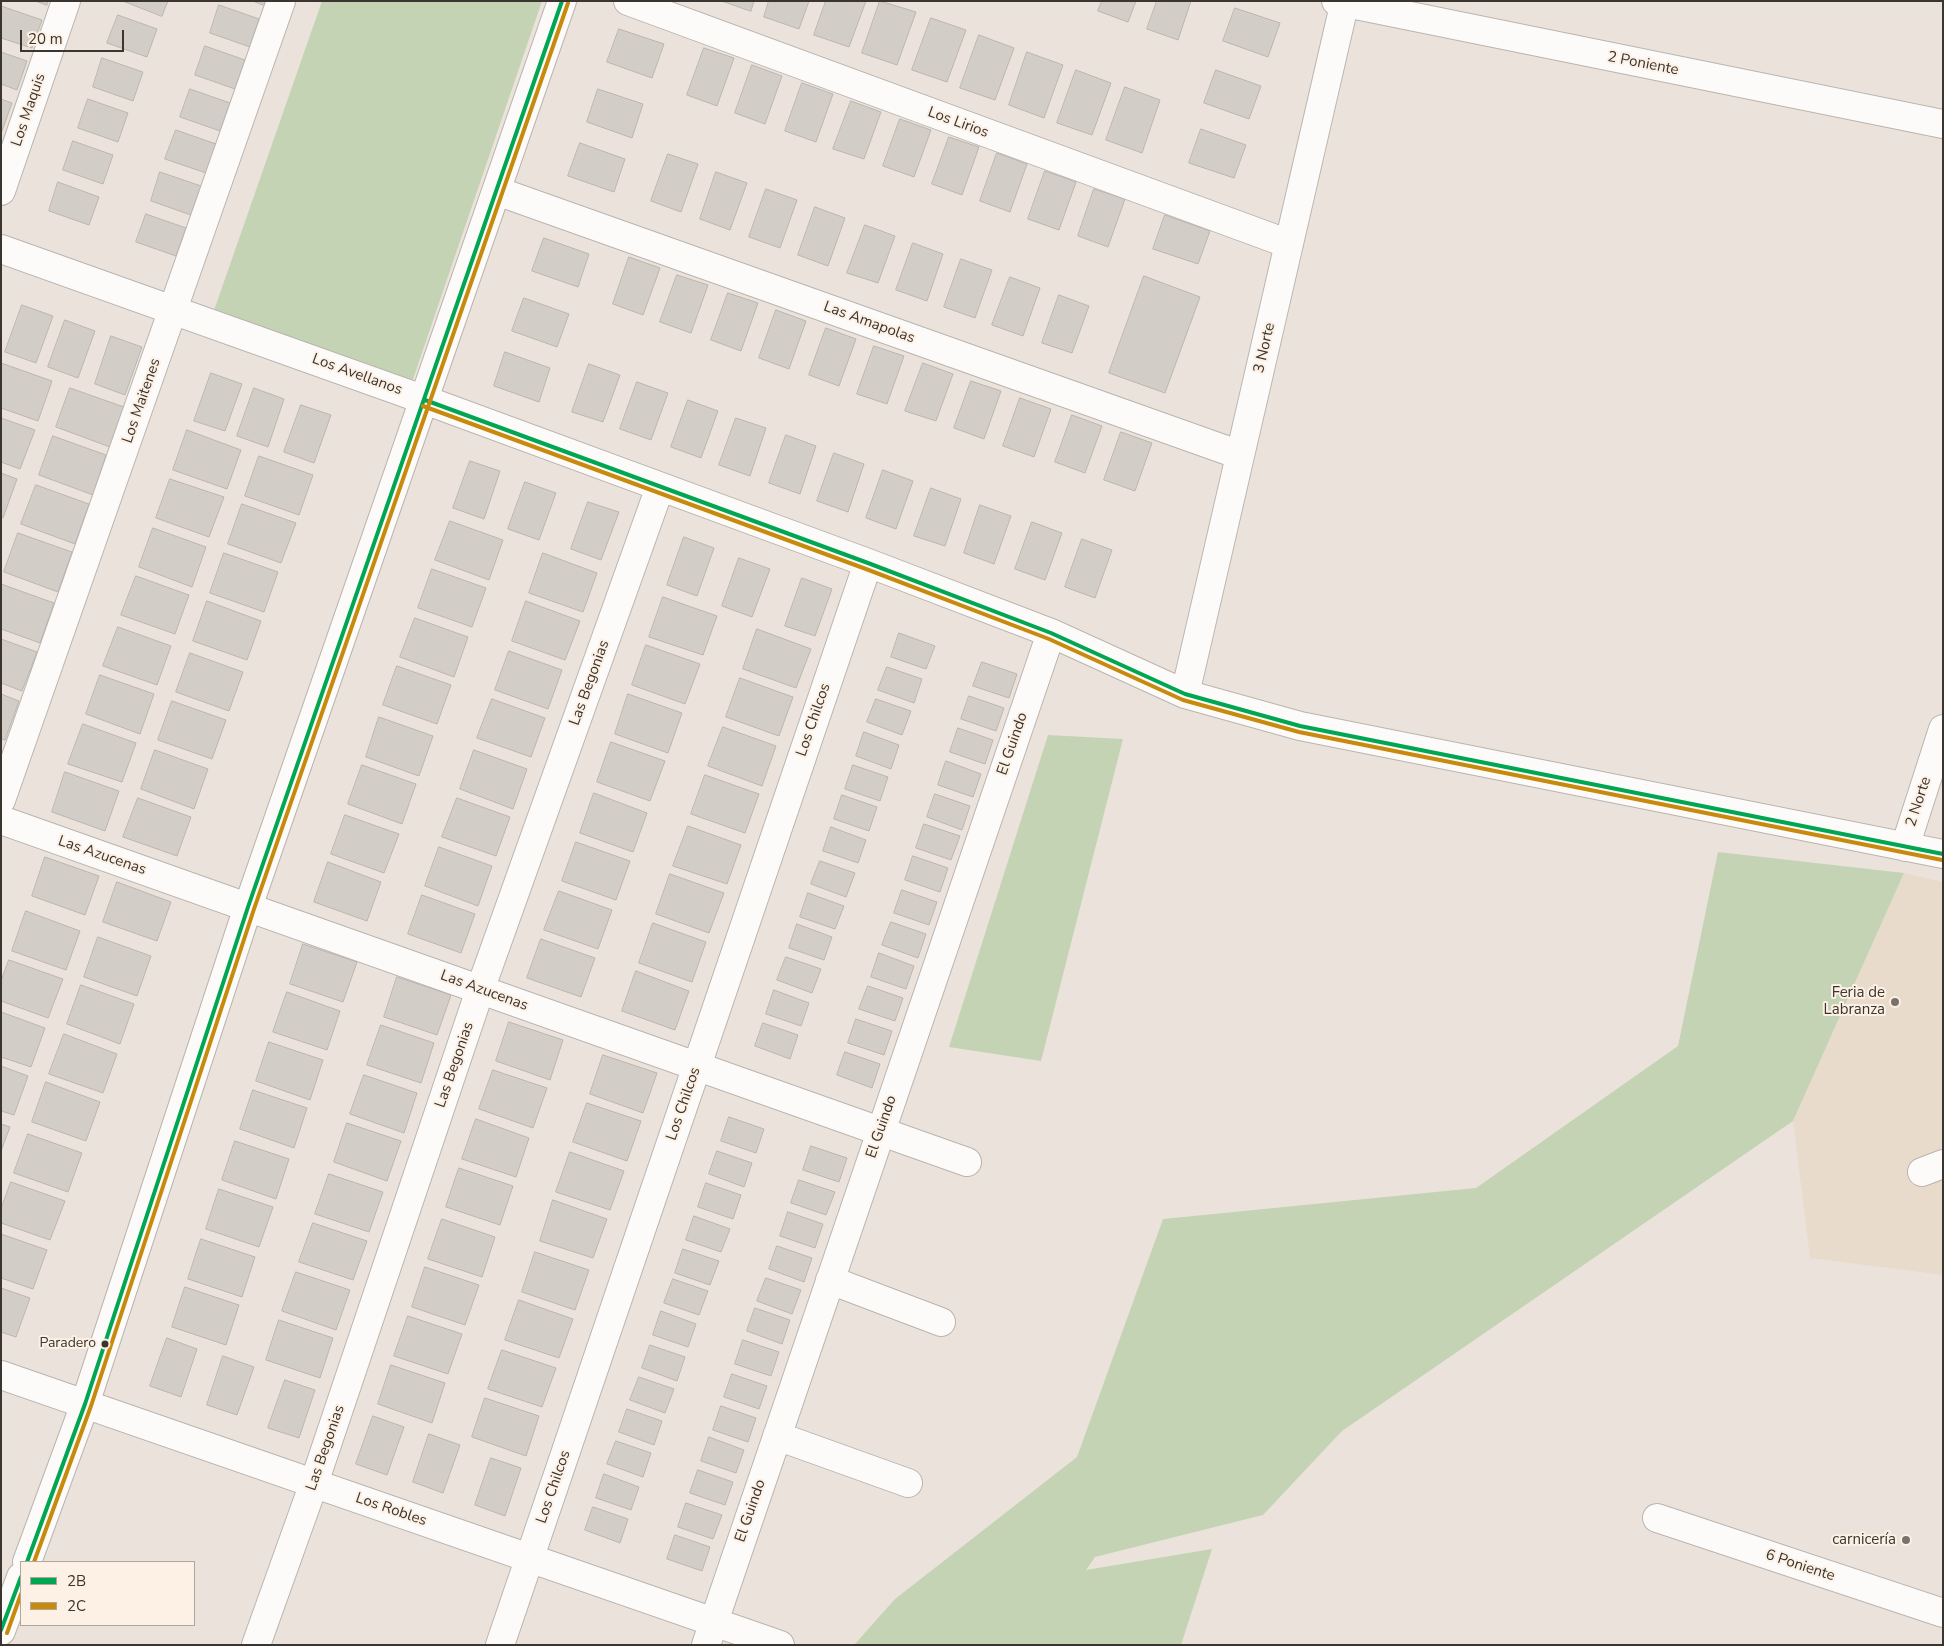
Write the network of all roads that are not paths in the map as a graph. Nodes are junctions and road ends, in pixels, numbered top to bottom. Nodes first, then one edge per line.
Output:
1 (66, 1) edge
2 (281, 1) edge
3 (562, 1) edge
4 (628, 1) edge
5 (1342, 2) edge
6 (1943, 124) edge
7 (1, 191) edge
8 (497, 191) junction
9 (1289, 244) junction
10 (1, 249) edge
11 (173, 310) junction
12 (425, 400) junction
13 (1240, 455) junction
14 (660, 487) junction
15 (868, 563) junction
16 (1050, 633) junction
17 (1184, 694) junction
18 (1943, 729) edge
19 (1, 800) edge
20 (1, 820) edge
21 (1905, 847) junction
22 (1943, 854) edge
23 (248, 907) junction
24 (480, 990) junction
25 (697, 1066) junction
26 (881, 1132) junction
27 (967, 1162) dead end
28 (830, 1280) junction
29 (941, 1322) dead end
30 (1, 1375) edge
31 (85, 1404) junction
32 (777, 1436) junction
33 (314, 1483) junction
34 (908, 1483) dead end
35 (1656, 1518) dead end
36 (530, 1558) junction
37 (27, 1561) edge
38 (20, 1580) edge
39 (1943, 1613) edge
40 (1, 1631) edge
41 (709, 1633) edge
42 (256, 1645) edge
43 (500, 1645) edge
44 (780, 1645) edge

1 - 7 street, Los Maquis
2 - 11 street, Los Maitenes
3 - 8 street
4 - 9 street, Los Lirios
5 - 6 street, 2 Poniente
5 - 9 street, 3 Norte
8 - 12 street
8 - 13 street, Las Amapolas
9 - 13 street, 3 Norte
10 - 11 street, Los Avellanos
11 - 12 street, Los Avellanos
11 - 19 street, Los Maitenes
12 - 14 street, Los Avellanos
12 - 23 street
13 - 17 street, 3 Norte
14 - 15 street, Los Avellanos
14 - 24 street, Las Begonias
15 - 16 street, Los Avellanos
15 - 25 street, Los Chilcos
16 - 17 street, Los Avellanos
16 - 26 street, El Guindo
17 - 21 street, Los Avellanos
18 - 21 street, 2 Norte
20 - 23 street, Las Azucenas
21 - 22 street, Los Avellanos
23 - 24 street, Las Azucenas
23 - 31 street
24 - 25 street, Las Azucenas
24 - 33 street, Las Begonias
25 - 26 street, Las Azucenas
25 - 36 street, Los Chilcos
26 - 27 street, Las Azucenas
26 - 28 street, El Guindo
28 - 29 street
28 - 32 street, El Guindo
30 - 31 street, Los Robles
31 - 33 street, Los Robles
31 - 37 street
32 - 34 street
32 - 41 street, El Guindo
33 - 36 street, Los Robles
33 - 42 street, Las Begonias
35 - 39 street, 6 Poniente
36 - 41 street, Los Robles
36 - 43 street, Los Chilcos
38 - 40 street
41 - 44 street, Los Robles

